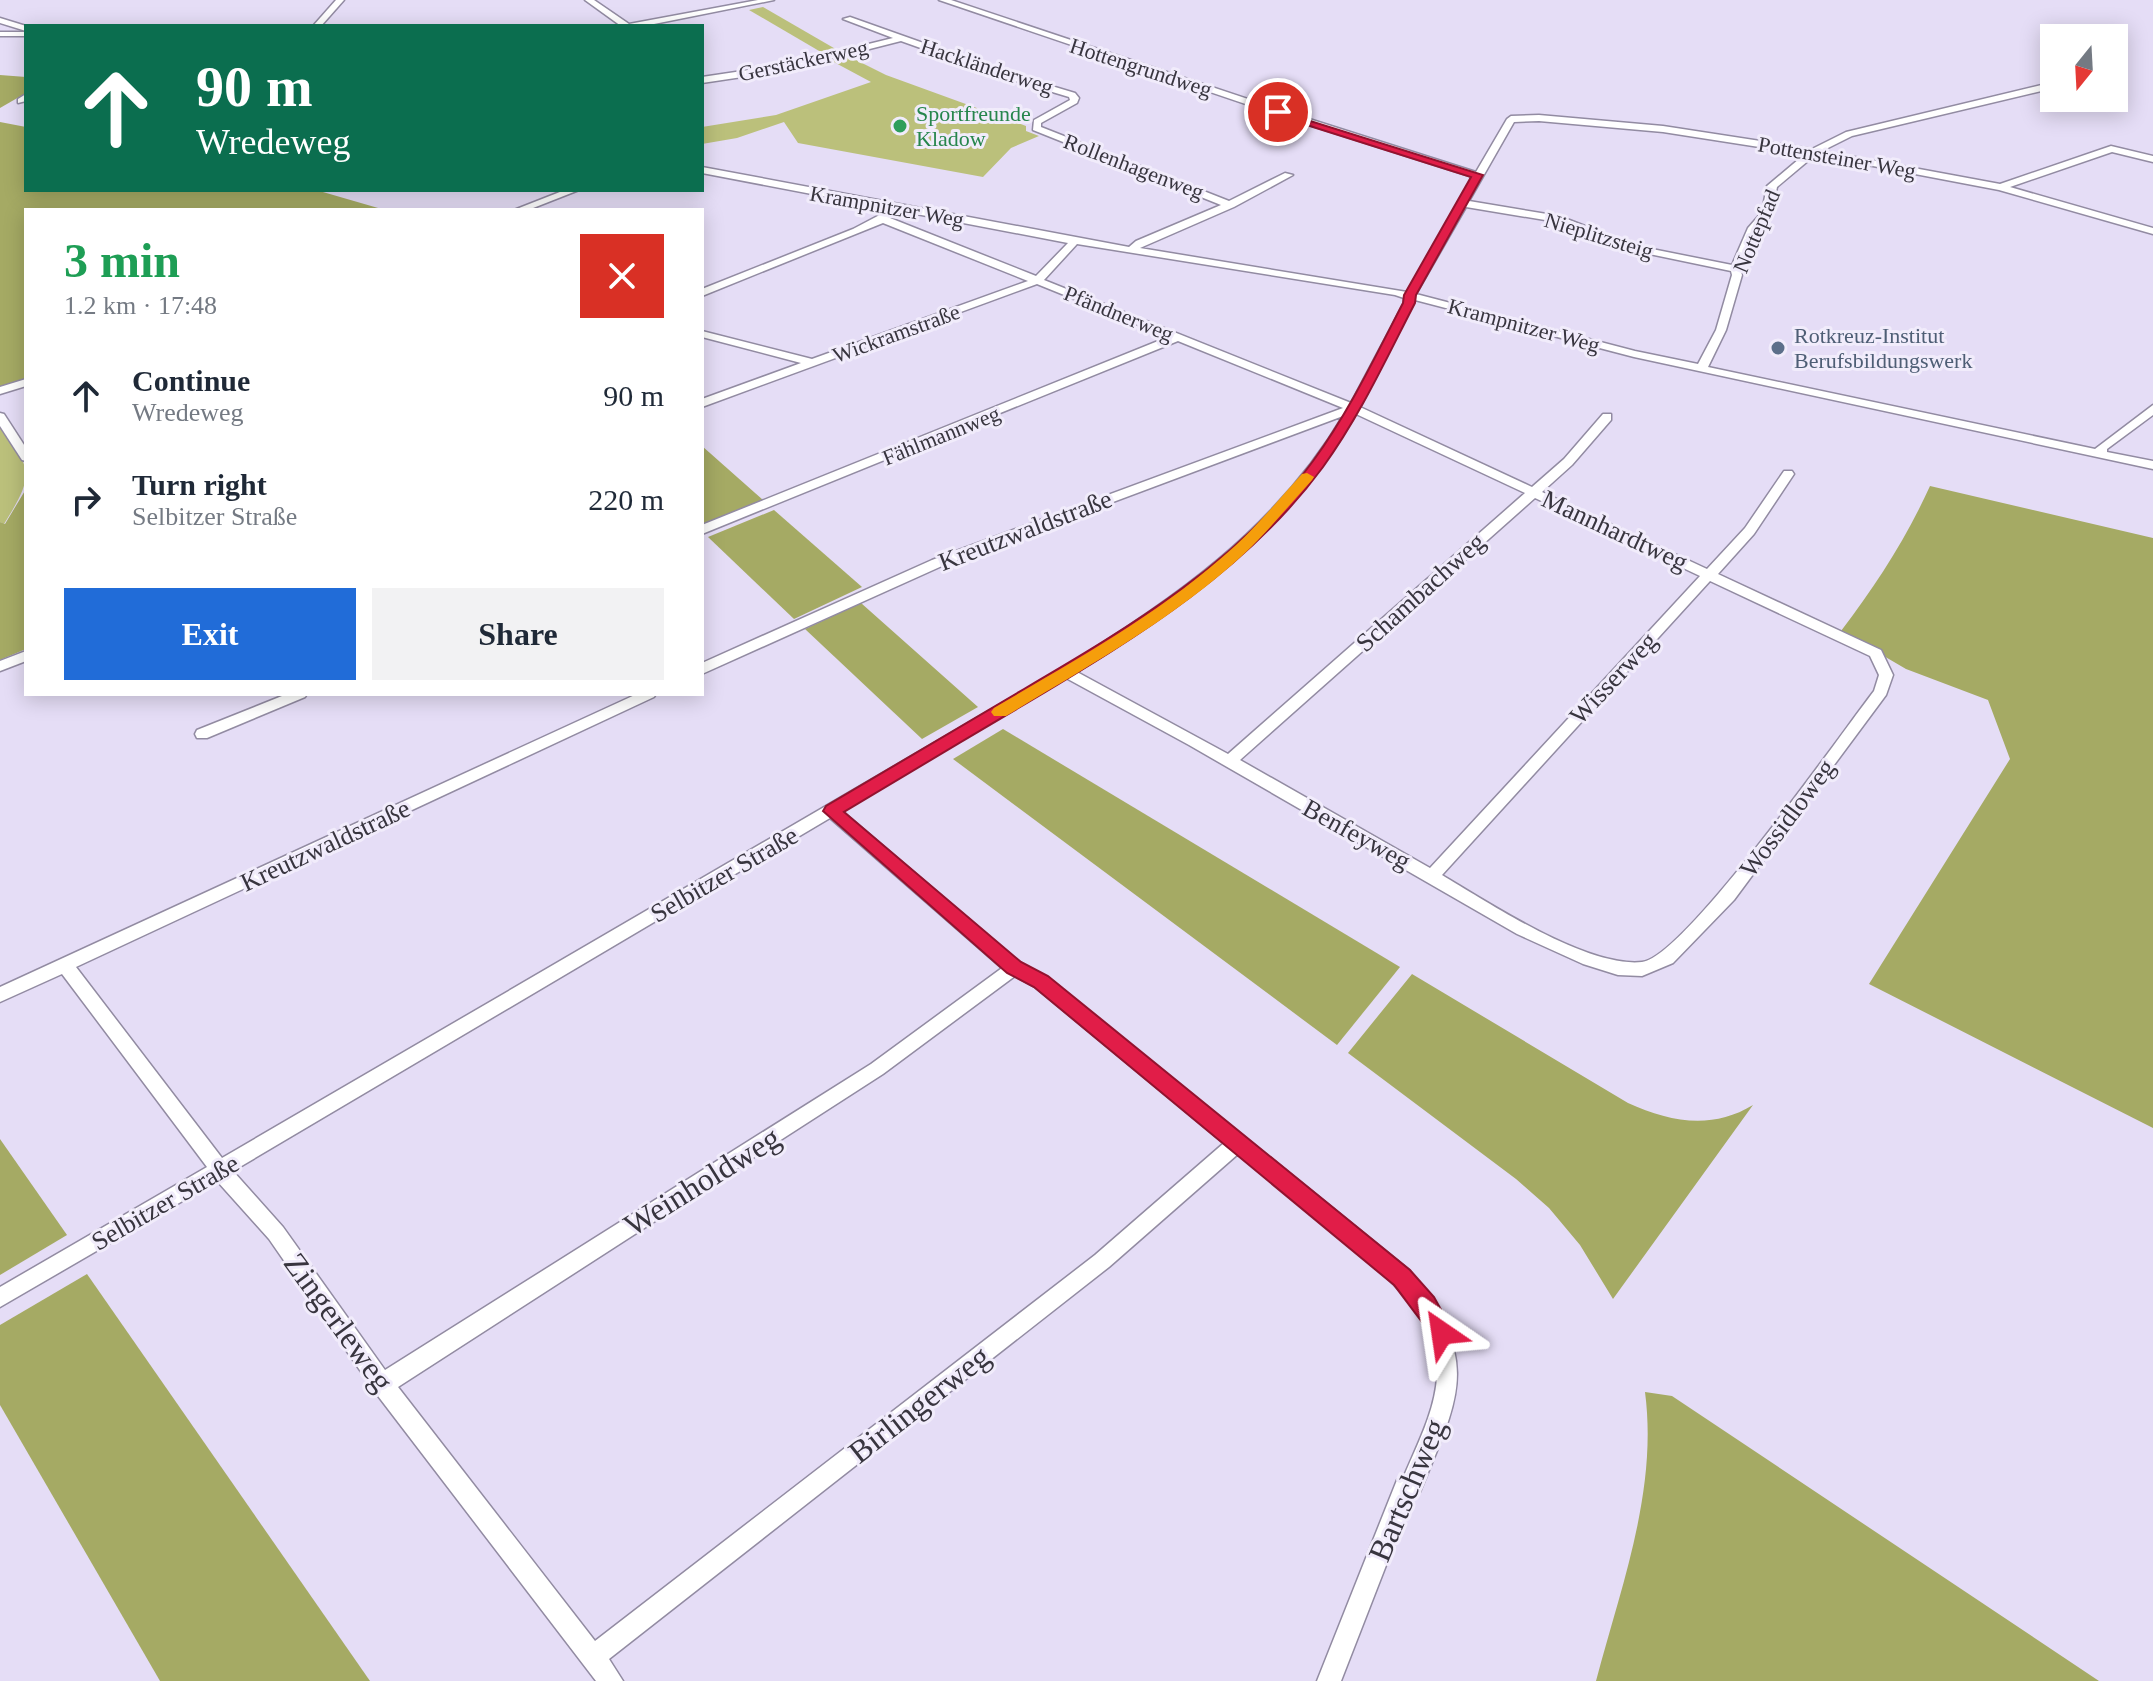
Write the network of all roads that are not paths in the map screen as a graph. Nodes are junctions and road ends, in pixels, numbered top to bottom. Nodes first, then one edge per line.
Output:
1 (340, 0) edge
2 (589, 0) edge
3 (770, 0) edge
4 (943, 0) edge
5 (847, 19) dead end
6 (0, 20) edge
7 (319, 24) edge
8 (628, 24) edge
9 (642, 24) edge
10 (24, 31) edge
11 (24, 32) edge
12 (0, 34) edge
13 (904, 38) junction
14 (704, 80) edge
15 (2040, 88) edge
16 (1516, 118) joint
17 (1036, 128) joint
18 (1813, 152) junction
19 (2153, 159) edge
20 (704, 170) edge
21 (1288, 175) dead end
22 (1477, 175) junction
23 (2000, 187) junction
24 (568, 192) edge
25 (1462, 203) junction
26 (1231, 205) junction
27 (524, 208) edge
28 (895, 208) junction
29 (883, 219) junction
30 (2153, 231) edge
31 (1075, 241) junction
32 (1131, 250) junction
33 (1735, 269) junction
34 (1037, 281) junction
35 (704, 292) edge
36 (1410, 295) junction
37 (704, 335) edge
38 (1178, 337) junction
39 (813, 363) junction
40 (1702, 368) junction
41 (24, 383) edge
42 (0, 391) edge
43 (704, 402) edge
44 (1354, 408) junction
45 (2153, 409) edge
46 (0, 417) edge
47 (1607, 417) dead end
48 (24, 454) edge
49 (2101, 454) junction
50 (2153, 465) edge
51 (1788, 474) dead end
52 (1534, 492) junction
53 (704, 529) edge
54 (1710, 574) junction
55 (1876, 653) joint
56 (24, 657) edge
57 (0, 666) edge
58 (704, 668) edge
59 (1066, 672) junction
60 (295, 696) edge
61 (645, 696) edge
62 (202, 734) dead end
63 (1228, 762) junction
64 (832, 811) junction
65 (1432, 876) junction
66 (65, 965) junction
67 (1655, 966) joint
68 (1014, 968) junction
69 (0, 995) edge
70 (1238, 1143) junction
71 (220, 1169) junction
72 (0, 1298) edge
73 (383, 1385) junction
74 (593, 1657) junction
75 (611, 1681) edge
76 (1329, 1681) edge

1 - 7 street
2 - 8 street
3 - 9 street
4 - 22 street, Hottengrundweg
5 - 13 street, Hackländerweg
6 - 10 street
11 - 12 street
13 - 14 street, Gerstäckerweg
13 - 17 street, Hackländerweg
15 - 18 street, Nottepfad
16 - 18 street, Pottensteiner Weg
16 - 22 street, Selbitzer Straße
17 - 26 street, Rollenhagenweg
18 - 23 street, Pottensteiner Weg
18 - 33 street, Nottepfad
19 - 23 street
20 - 28 street, Krampnitzer Weg
21 - 26 street
22 - 25 street, Selbitzer Straße
23 - 30 street, Pottensteiner Weg
24 - 27 street
25 - 33 street, Nieplitzsteig
25 - 36 street, Selbitzer Straße
26 - 32 street
28 - 29 street
28 - 31 street, Krampnitzer Weg
29 - 34 street, Pfändnerweg
29 - 35 street
31 - 32 street, Krampnitzer Weg
31 - 34 street, Wickramstraße
32 - 36 street, Krampnitzer Weg
33 - 40 street, Nottepfad
34 - 38 street, Pfändnerweg
34 - 39 street, Wickramstraße
36 - 40 street, Krampnitzer Weg
36 - 44 street, Selbitzer Straße
37 - 39 street
38 - 44 street, Pfändnerweg
38 - 53 street, Fählmannweg
39 - 43 street, Wickramstraße
40 - 49 street, Krampnitzer Weg
41 - 42 street
44 - 52 street, Mannhardtweg
44 - 58 street, Kreutzwaldstraße
44 - 59 street, Selbitzer Straße
45 - 49 street
46 - 48 street
47 - 52 street, Schambachweg
49 - 50 street, Krampnitzer Weg
51 - 54 street, Wisserweg
52 - 54 street, Mannhardtweg
52 - 63 street, Schambachweg
54 - 55 street, Mannhardtweg
54 - 65 street, Wisserweg
55 - 67 street, Wossidloweg
56 - 57 street
59 - 63 street, Benfeyweg
59 - 64 street, Selbitzer Straße
60 - 62 street
61 - 66 street, Kreutzwaldstraße
63 - 65 street, Benfeyweg
64 - 68 street, Bartschweg
64 - 71 street, Selbitzer Straße
65 - 67 street, Benfeyweg
66 - 69 street, Kreutzwaldstraße
66 - 71 street, Zingerleweg
68 - 70 street, Bartschweg
68 - 73 street, Weinholdweg
70 - 74 street, Birlingerweg
70 - 76 street, Bartschweg
71 - 72 street, Selbitzer Straße
71 - 73 street, Zingerleweg
73 - 74 street, Zingerleweg
74 - 75 street, Zingerleweg

